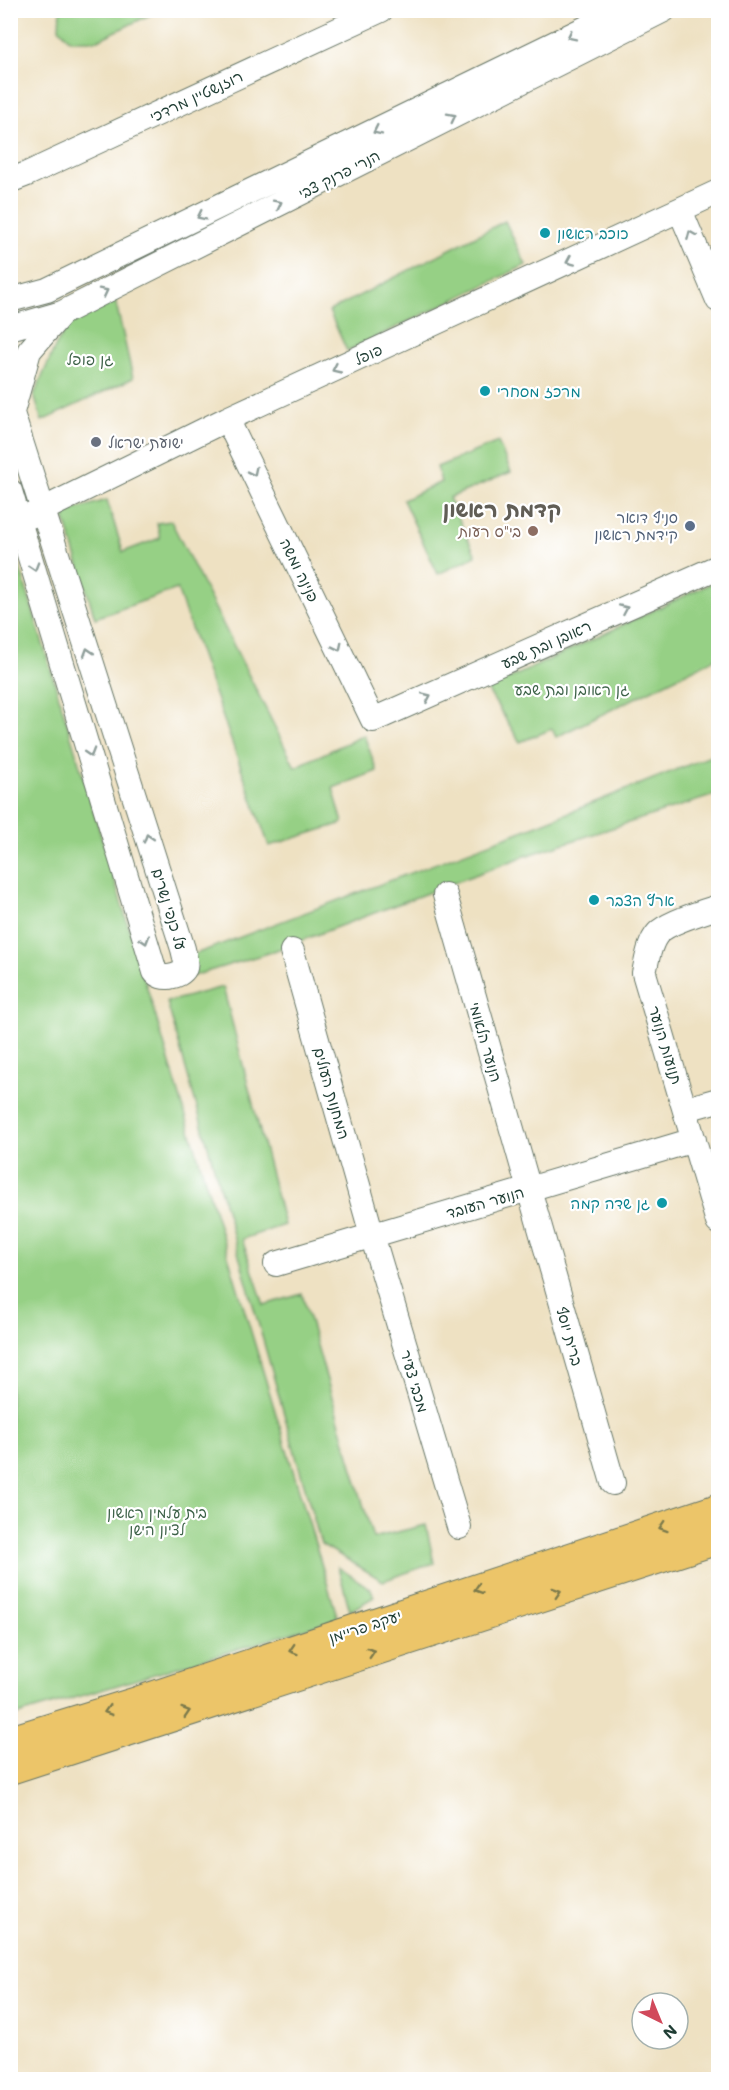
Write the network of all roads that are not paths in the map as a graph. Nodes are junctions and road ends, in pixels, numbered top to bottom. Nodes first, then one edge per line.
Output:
1 (381, 10) edge
2 (623, 10) edge
3 (664, 10) edge
4 (10, 178) edge
5 (718, 192) edge
6 (680, 210) junction
7 (10, 300) edge
8 (718, 300) edge
9 (62, 313) junction
10 (10, 328) edge
11 (11, 409) edge
12 (227, 419) junction
13 (10, 491) edge
14 (43, 510) junction
15 (20, 521) junction
16 (718, 567) edge
17 (374, 720) joint
18 (445, 895) dead end
19 (718, 907) edge
20 (292, 951) dead end
21 (718, 1100) edge
22 (686, 1109) junction
23 (694, 1140) junction
24 (528, 1189) junction
25 (718, 1222) edge
26 (372, 1234) junction
27 (276, 1264) dead end
28 (613, 1483) dead end
29 (718, 1509) edge
30 (459, 1527) dead end
31 (718, 1539) edge
32 (10, 1741) edge
33 (10, 1769) edge

1 - 4 street, רוזנשטיין מרדכי
2 -> 7 street, הנרי פרנק צבי
9 -> 3 street, הנרי פרנק צבי
5 - 6 street, פופל
8 -> 6 street
6 -> 12 street, פופל
9 - 10 street, הנרי פרנק צבי
9 - 11 street
11 - 14 street, על כנפי נשרים
12 - 14 street, פופל
12 -> 17 street, פנינה ומשה
13 - 15 street, על כנפי נשרים
14 - 15 street, פופל
15 -> 14 street, על כנפי נשרים
17 -> 16 street, ראובן ובת שבע
18 - 24 street, הנוער הלאומי
19 - 22 street, תנועות הנוער
20 - 26 street, המחנות העולים
21 - 22 street
22 - 23 street, תנועות הנוער
23 - 24 street, הנוער העובד
23 - 25 street, תנועות הנוער
24 - 26 street, הנוער העובד
24 - 28 street, ברית יוסף
26 - 27 street, הנוער העובד
26 - 30 street, מכבי צעיר
29 -> 32 main road, יעקב פריימן
33 -> 31 main road, יעקב פריימן

